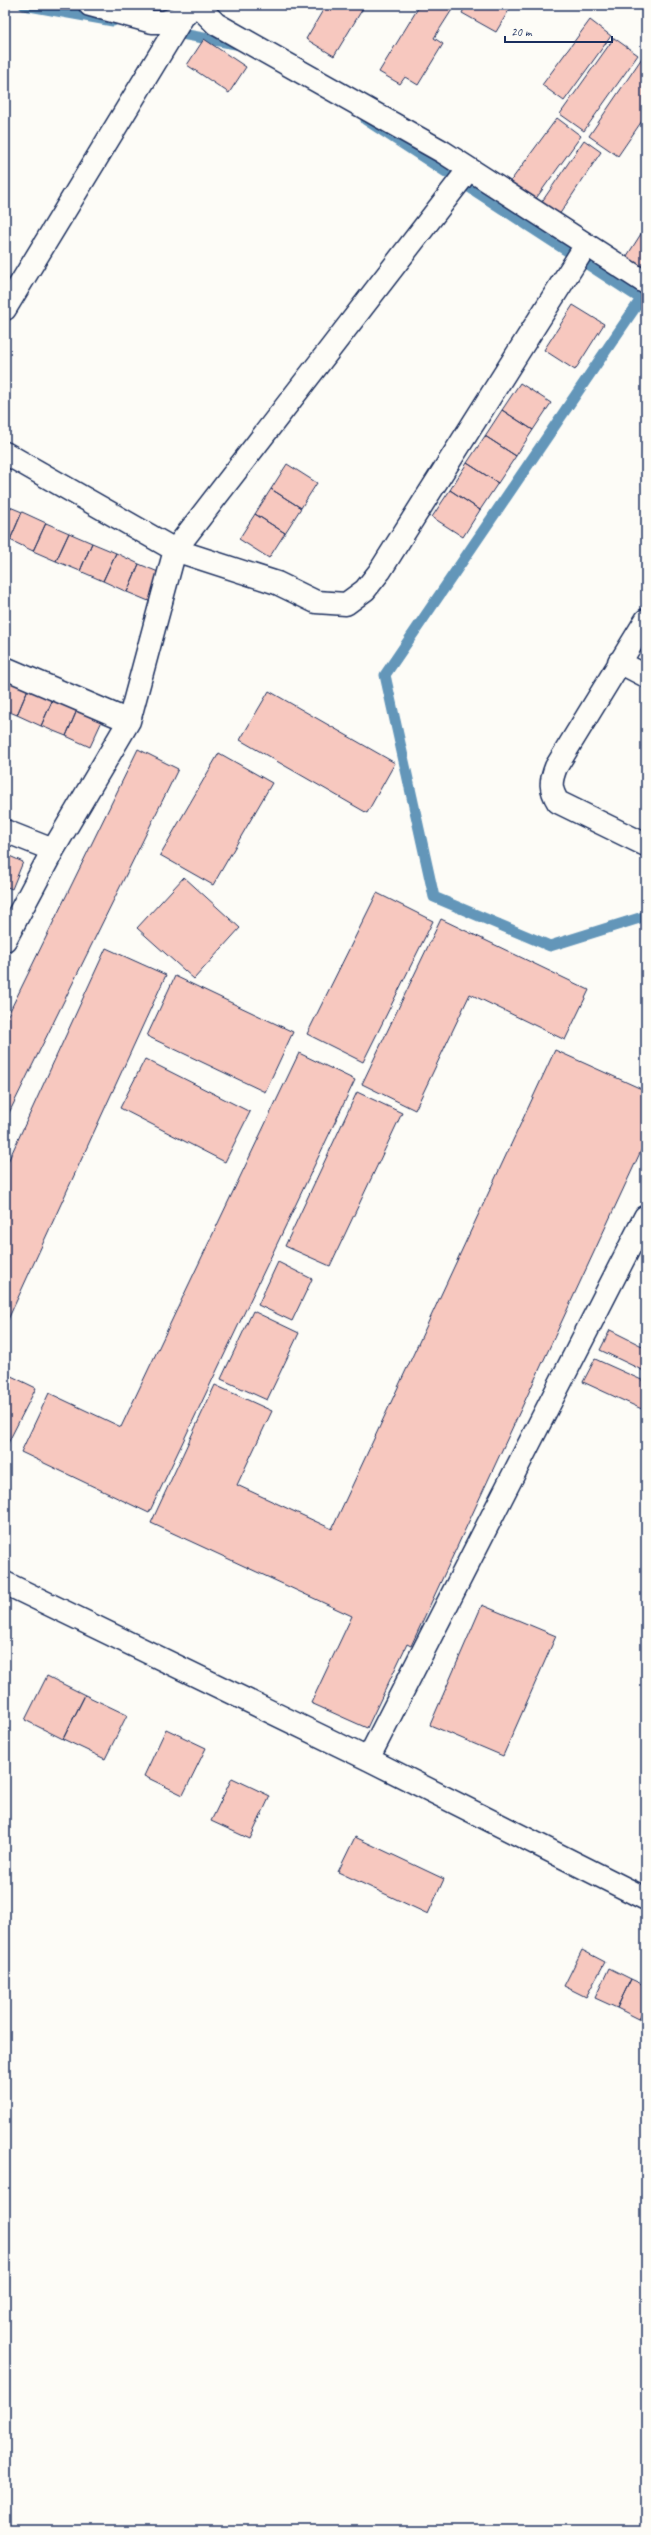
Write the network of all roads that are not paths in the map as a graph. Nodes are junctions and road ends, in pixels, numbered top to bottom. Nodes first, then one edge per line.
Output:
1 (90, 5) edge
2 (192, 8) edge
3 (469, 169) junction
4 (586, 245) junction
5 (646, 283) edge
6 (5, 309) edge
7 (5, 453) edge
8 (175, 550) junction
9 (646, 620) edge
10 (619, 662) junction
11 (5, 668) edge
12 (646, 676) edge
13 (129, 720) junction
14 (5, 831) edge
15 (646, 845) edge
16 (52, 850) junction
17 (5, 940) edge
18 (645, 1217) dead end
19 (5, 1584) edge
20 (368, 1759) junction
21 (646, 1899) edge

1 - 2 street
2 - 3 street
2 - 6 street
3 - 4 street
3 - 8 street
4 - 5 street
4 - 8 street
7 - 8 street
8 - 13 street
9 - 10 street
10 - 12 street
10 - 15 street
11 - 13 street
13 - 16 street
14 - 16 street
16 - 17 street
18 - 20 street
19 - 20 street
20 - 21 street

